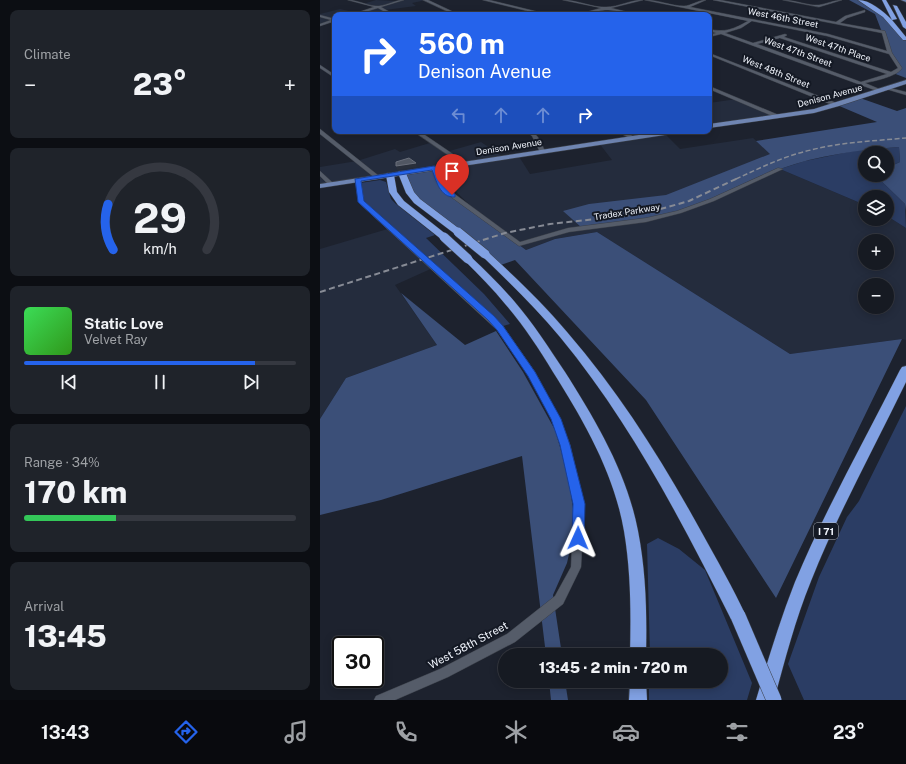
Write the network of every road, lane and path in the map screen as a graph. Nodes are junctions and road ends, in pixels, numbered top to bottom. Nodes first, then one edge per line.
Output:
1 (350, 0) edge
2 (402, 0) edge
3 (425, 0) edge
4 (485, 0) edge
5 (565, 0) edge
6 (640, 0) edge
7 (647, 0) edge
8 (704, 0) edge
9 (715, 0) edge
10 (786, 0) edge
11 (840, 0) edge
12 (860, 0) edge
13 (884, 0) edge
14 (892, 0) edge
15 (903, 0) edge
16 (378, 7) junction
17 (687, 7) junction
18 (606, 8) junction
19 (904, 9) dead end
20 (864, 11) dead end
21 (362, 12) edge
22 (387, 12) edge
23 (451, 12) edge
24 (536, 12) edge
25 (590, 12) edge
26 (624, 12) edge
27 (320, 16) edge
28 (332, 19) edge
29 (752, 20) junction
30 (332, 21) edge
31 (838, 22) junction
32 (320, 25) edge
33 (906, 27) edge
34 (796, 29) junction
35 (712, 31) edge
36 (722, 33) junction
37 (712, 35) edge
38 (780, 37) junction
39 (906, 40) edge
40 (754, 44) junction
41 (890, 53) junction
42 (712, 55) edge
43 (320, 66) edge
44 (332, 73) edge
45 (891, 74) junction
46 (906, 82) edge
47 (862, 83) junction
48 (712, 88) edge
49 (885, 89) junction
50 (906, 94) edge
51 (837, 105) junction
52 (779, 117) junction
53 (712, 126) edge
54 (320, 131) edge
55 (420, 134) edge
56 (532, 134) edge
57 (626, 134) edge
58 (659, 134) edge
59 (633, 138) junction
60 (542, 151) junction
61 (464, 163) junction
62 (434, 168) junction
63 (780, 169) dead end
64 (320, 173) edge
65 (402, 173) junction
66 (390, 175) junction
67 (377, 177) junction
68 (358, 180) junction
69 (331, 184) junction
70 (320, 186) edge
71 (906, 370) edge
72 (638, 648) edge
73 (638, 688) edge
74 (380, 700) edge
75 (638, 700) edge
76 (765, 700) edge
77 (774, 700) edge

1 - 16 street
2 - 16 street
3 - 23 street
4 - 24 street
5 - 18 street
6 - 18 street
7 - 17 street, West 46th Street
8 - 17 street
9 - 31 street
10 - 11 street
12 - 39 highway
13 - 39 highway
14 - 33 highway
15 - 19 highway
16 - 21 street
16 - 22 street
17 - 29 street, West 46th Street
18 - 25 street
18 - 26 street
20 - 31 street
27 - 28 street
29 - 34 street, West 46th Street
29 - 36 street
30 - 32 street
31 - 41 street
34 - 38 street
34 - 41 street, West 46th Street
35 - 36 street, West 47th Street
36 - 37 street
36 - 40 street, West 47th Street
38 - 40 street
38 - 45 street, West 47th Place
40 - 47 street, West 47th Street
41 - 45 street
42 - 51 street, West 48th Street
43 - 44 street
45 - 47 street
46 - 49 main road, Denison Avenue
47 - 49 street, West 47th Street
48 - 52 street
49 - 50 street, West 47th Street
49 - 51 main road, Denison Avenue
51 - 52 main road, Denison Avenue
52 - 53 main road, Denison Avenue
54 - 67 street
55 - 61 street
56 - 60 street
57 - 59 street
58 - 59 main road, Denison Avenue
59 - 60 main road, Denison Avenue
60 - 61 main road, Denison Avenue
61 - 62 main road, Denison Avenue
62 - 63 street, Tradex Parkway
62 - 65 main road, Denison Avenue
64 - 69 street
65 - 66 main road, Denison Avenue
65 - 77 highway, bridge
66 - 67 main road, Denison Avenue
66 - 72 highway, bridge
67 - 68 main road, Denison Avenue
68 - 69 main road, Denison Avenue
68 - 74 street, West 58th Street
69 - 70 main road, Denison Avenue
71 - 76 highway, I 71
73 - 75 highway

